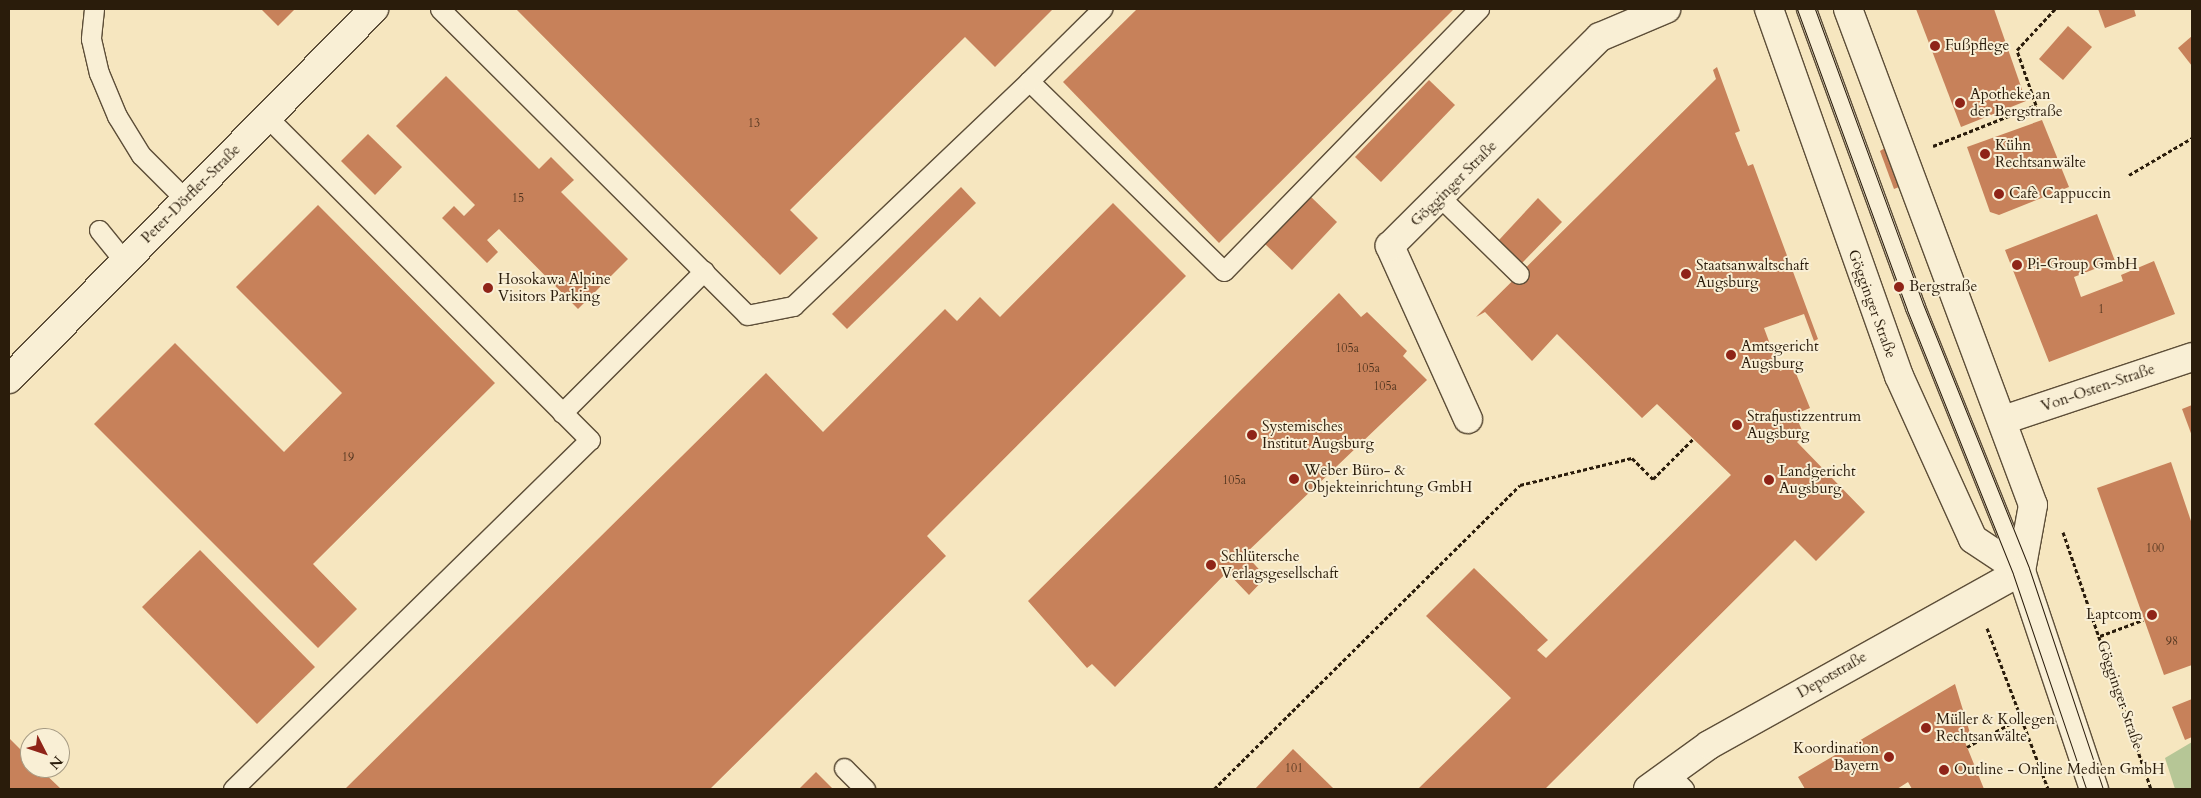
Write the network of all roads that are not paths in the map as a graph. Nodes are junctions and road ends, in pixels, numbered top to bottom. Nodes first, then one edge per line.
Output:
1 (94, 9) edge
2 (374, 9) edge
3 (440, 9) edge
4 (1102, 9) edge
5 (1479, 9) edge
6 (1666, 9) edge
7 (1769, 9) edge
8 (1806, 9) edge
9 (1848, 9) edge
10 (1029, 82) junction
11 (268, 118) junction
12 (1440, 198) junction
13 (185, 199) junction
14 (99, 230) dead end
15 (124, 261) junction
16 (704, 271) junction
17 (1518, 274) dead end
18 (2192, 357) edge
19 (9, 379) edge
20 (562, 413) junction
21 (1468, 419) dead end
22 (2003, 420) junction
23 (2021, 571) junction
24 (844, 768) dead end
25 (1666, 784) edge
26 (233, 789) edge
27 (865, 789) edge
28 (2094, 789) edge

1 - 13 lane
2 - 11 street, Peter-Dörfler-Straße
3 - 16 lane
4 - 10 lane
5 - 10 lane
6 - 12 street, Gögginger Straße
7 - 23 street, Gögginger Straße
8 - 23 lane
9 - 22 street
10 - 16 lane
11 - 13 street, Peter-Dörfler-Straße
11 - 20 lane
12 - 17 lane
12 - 21 street, Gögginger Straße
13 - 15 street, Peter-Dörfler-Straße
14 - 15 lane
15 - 19 street, Peter-Dörfler-Straße
16 - 20 lane
18 - 22 street, Von-Osten-Straße
20 - 26 lane
22 - 23 street
23 - 25 street, Depotstraße
23 - 28 street
24 - 27 lane

